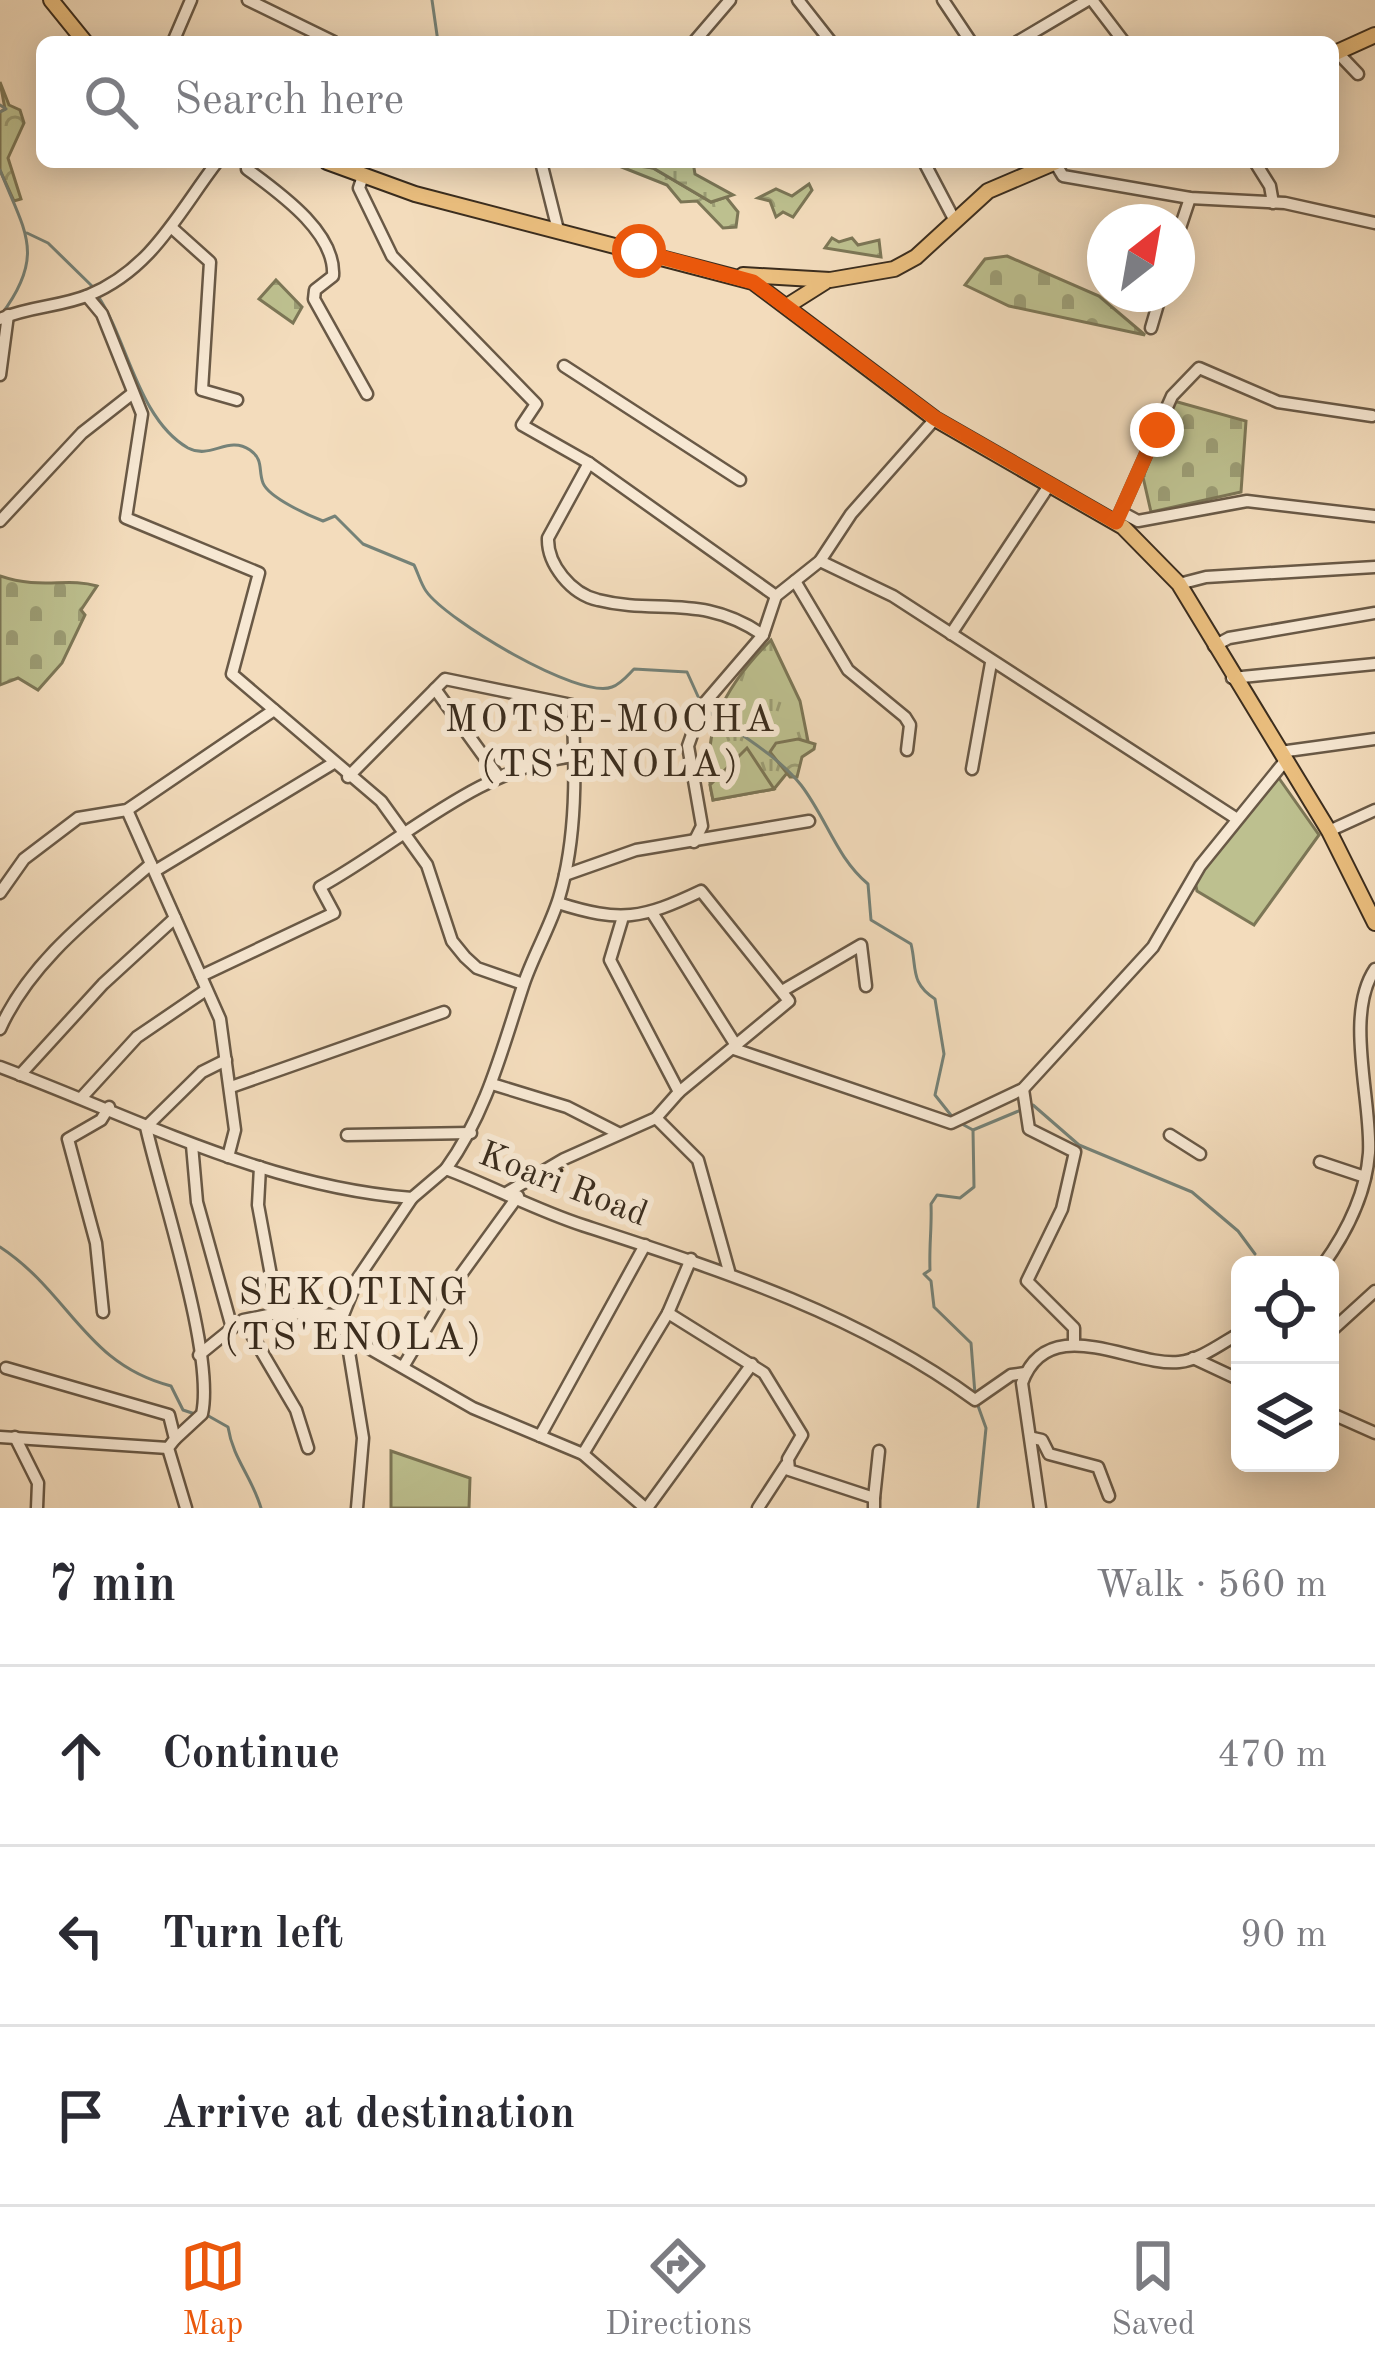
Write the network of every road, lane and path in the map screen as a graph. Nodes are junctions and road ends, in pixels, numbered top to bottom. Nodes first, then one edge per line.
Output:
1 (51, 0) edge
2 (191, 0) edge
3 (248, 0) edge
4 (730, 0) edge
5 (799, 0) edge
6 (943, 0) edge
7 (1090, 0) edge
8 (1375, 35) edge
9 (80, 36) edge
10 (176, 36) edge
11 (322, 36) edge
12 (699, 36) edge
13 (827, 36) edge
14 (967, 36) edge
15 (1027, 36) edge
16 (1119, 36) edge
17 (1339, 51) edge
18 (1339, 57) edge
19 (1358, 74) dead end
20 (213, 168) edge
21 (247, 168) edge
22 (342, 168) edge
23 (542, 168) edge
24 (927, 168) edge
25 (1042, 168) edge
26 (1059, 168) edge
27 (1259, 168) edge
28 (363, 176) junction
29 (1190, 198) junction
30 (1273, 203) junction
31 (1188, 204) edge
32 (955, 220) junction
33 (1375, 224) edge
34 (171, 227) junction
35 (558, 230) junction
36 (733, 274) junction
37 (806, 279) junction
38 (830, 280) junction
39 (94, 292) junction
40 (781, 302) junction
41 (1156, 312) edge
42 (4, 317) edge
43 (1151, 328) dead end
44 (564, 366) dead end
45 (0, 375) edge
46 (134, 393) junction
47 (368, 394) dead end
48 (237, 400) dead end
49 (1372, 416) edge
50 (935, 418) junction
51 (589, 463) junction
52 (740, 480) dead end
53 (1050, 484) junction
54 (1375, 516) edge
55 (1119, 518) junction
56 (0, 521) edge
57 (820, 561) junction
58 (1375, 567) edge
59 (795, 581) junction
60 (1179, 584) junction
61 (776, 596) junction
62 (1375, 614) edge
63 (951, 634) junction
64 (763, 635) junction
65 (1214, 646) junction
66 (991, 663) junction
67 (1375, 664) edge
68 (1232, 678) junction
69 (435, 689) junction
70 (274, 710) junction
71 (1375, 739) edge
72 (907, 750) dead end
73 (574, 755) junction
74 (1282, 756) junction
75 (332, 764) junction
76 (972, 769) dead end
77 (498, 776) junction
78 (348, 777) junction
79 (127, 810) junction
80 (1375, 810) edge
81 (1234, 818) junction
82 (809, 821) dead end
83 (1329, 831) junction
84 (403, 835) junction
85 (694, 842) junction
86 (153, 867) junction
87 (565, 875) junction
88 (0, 893) edge
89 (558, 903) junction
90 (653, 914) junction
91 (175, 918) junction
92 (622, 920) junction
93 (1375, 922) edge
94 (1375, 969) edge
95 (201, 976) junction
96 (524, 984) junction
97 (866, 986) dead end
98 (206, 990) junction
99 (782, 991) junction
100 (443, 1012) dead end
101 (0, 1029) edge
102 (735, 1048) junction
103 (226, 1060) junction
104 (0, 1067) edge
105 (20, 1075) junction
106 (492, 1084) junction
107 (231, 1087) junction
108 (1023, 1089) junction
109 (679, 1092) junction
110 (82, 1096) junction
111 (109, 1107) junction
112 (656, 1118) junction
113 (146, 1127) junction
114 (471, 1133) junction
115 (618, 1133) junction
116 (347, 1135) dead end
117 (1170, 1136) dead end
118 (192, 1145) junction
119 (1200, 1154) dead end
120 (228, 1157) junction
121 (1320, 1162) dead end
122 (260, 1167) junction
123 (446, 1169) junction
124 (1365, 1177) junction
125 (513, 1194) junction
126 (412, 1198) junction
127 (645, 1245) junction
128 (1328, 1256) edge
129 (692, 1259) junction
130 (729, 1271) junction
131 (1375, 1292) edge
132 (103, 1312) dead end
133 (278, 1313) junction
134 (668, 1313) junction
135 (343, 1315) junction
136 (238, 1324) junction
137 (1339, 1324) edge
138 (346, 1335) junction
139 (1231, 1338) edge
140 (1074, 1344) junction
141 (199, 1355) junction
142 (1193, 1358) junction
143 (752, 1364) junction
144 (403, 1367) junction
145 (6, 1368) dead end
146 (1025, 1373) junction
147 (1231, 1376) edge
148 (1339, 1416) edge
149 (1375, 1432) edge
150 (540, 1436) junction
151 (0, 1437) edge
152 (15, 1437) junction
153 (1033, 1438) junction
154 (172, 1444) junction
155 (308, 1448) dead end
156 (879, 1451) dead end
157 (583, 1454) junction
158 (786, 1465) junction
159 (1109, 1496) dead end
160 (874, 1503) edge
161 (38, 1508) edge
162 (186, 1508) edge
163 (357, 1508) edge
164 (646, 1508) edge
165 (758, 1508) edge
166 (1040, 1508) edge

1 - 9 main road
2 - 10 street
3 - 11 street
4 - 12 street
5 - 13 street
6 - 14 street
7 - 15 street
7 - 16 street
8 - 17 main road
18 - 19 street
20 - 34 street
21 - 47 street
22 - 28 main road
23 - 35 street
24 - 32 street
25 - 32 main road
26 - 29 street
27 - 30 street
28 - 35 main road
28 - 51 street
29 - 30 street
29 - 31 street
30 - 33 street
32 - 38 main road
34 - 39 street
34 - 48 street
35 - 36 main road
36 - 37 main road
36 - 40 main road
37 - 38 main road
37 - 40 main road
38 - 40 main road
39 - 42 street
39 - 46 street
40 - 50 main road
41 - 43 street
42 - 45 street
44 - 52 street
46 - 56 street
46 - 70 street
49 - 55 street
50 - 53 main road
50 - 57 street
51 - 61 street
51 - 64 street
53 - 55 main road
53 - 63 street
54 - 55 street
55 - 60 main road
57 - 59 street
57 - 63 street
58 - 60 street
59 - 61 street
59 - 72 street
60 - 65 main road
61 - 64 street
62 - 65 street
63 - 66 street
64 - 85 street
65 - 68 main road
66 - 76 street
66 - 81 street
67 - 68 street
68 - 74 main road
69 - 73 street
69 - 77 street
69 - 78 street
70 - 75 street
70 - 79 street
71 - 74 street
73 - 77 street
73 - 87 street
74 - 81 street
74 - 83 main road
75 - 78 street
75 - 86 street
77 - 84 street
78 - 84 street
79 - 86 street
79 - 88 street
80 - 83 street
81 - 108 street
82 - 85 street
83 - 93 main road
84 - 95 street
84 - 96 street
85 - 87 street
86 - 91 street
86 - 101 street
87 - 89 street
89 - 92 street
89 - 96 street
90 - 92 street
90 - 99 street
90 - 102 street
91 - 95 street
91 - 105 street
92 - 109 street
94 - 124 street
95 - 98 street
96 - 106 street
97 - 99 street
98 - 103 street
98 - 110 street
99 - 102 street
100 - 107 street
102 - 108 street
102 - 109 street
103 - 107 street
103 - 113 street
104 - 105 street
105 - 110 street
106 - 114 street
106 - 115 street
107 - 120 street
108 - 140 street
109 - 112 street
110 - 111 street
111 - 113 street
111 - 132 street
112 - 115 street
112 - 130 street
113 - 118 street
113 - 141 street
114 - 116 street
114 - 123 street
115 - 125 street
117 - 119 street
118 - 120 street
118 - 136 street
120 - 122 street
121 - 124 street
122 - 126 street
122 - 133 street
123 - 125 street, Koari Road
123 - 126 street, Koari Road
124 - 128 street
125 - 127 street, Koari Road
125 - 144 street
126 - 135 street, Koari Road
127 - 129 street, Koari Road
127 - 150 street
129 - 130 street, Koari Road
129 - 134 street
130 - 146 street, Koari Road
131 - 137 street
133 - 135 street
133 - 136 street
134 - 143 street
134 - 157 street
135 - 138 street
136 - 141 street
136 - 155 street
138 - 144 street
138 - 163 street
139 - 142 street
140 - 142 street
140 - 146 street
141 - 154 street
142 - 147 street
143 - 158 street
143 - 164 street
144 - 150 street
145 - 154 street
146 - 153 street
148 - 149 street
150 - 157 street
151 - 152 street
152 - 154 street
152 - 161 street
153 - 159 street
153 - 166 street
154 - 162 street
156 - 160 street
157 - 164 street
158 - 160 street
158 - 165 street

